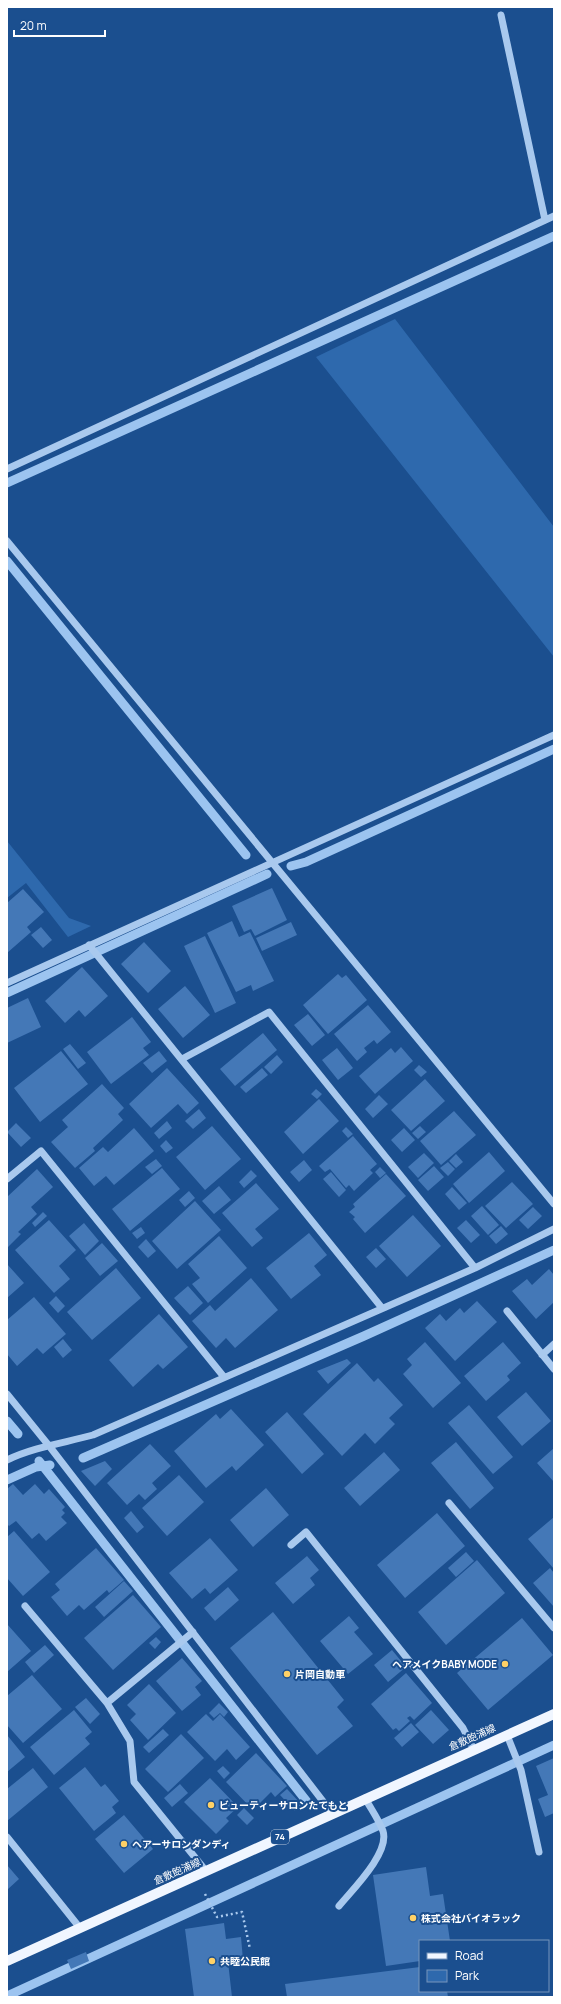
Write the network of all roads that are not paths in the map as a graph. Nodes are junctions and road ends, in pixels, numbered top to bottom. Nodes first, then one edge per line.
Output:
1 (501, 15) dead end
2 (554, 216) edge
3 (545, 220) junction
4 (7, 469) edge
5 (7, 541) edge
6 (554, 735) edge
7 (271, 862) junction
8 (91, 947) junction
9 (7, 983) edge
10 (182, 1059) junction
11 (7, 1179) edge
12 (554, 1204) edge
13 (554, 1229) edge
14 (475, 1268) junction
15 (382, 1308) junction
16 (507, 1311) dead end
17 (554, 1344) edge
18 (542, 1355) junction
19 (554, 1369) edge
20 (224, 1377) junction
21 (7, 1394) edge
22 (50, 1447) junction
23 (7, 1460) edge
24 (449, 1503) dead end
25 (291, 1545) dead end
26 (25, 1606) dead end
27 (554, 1628) edge
28 (193, 1632) junction
29 (107, 1703) junction
30 (554, 1714) edge
31 (507, 1735) junction
32 (474, 1750) junction
33 (365, 1798) junction
34 (332, 1813) junction
35 (7, 1837) edge
36 (539, 1852) dead end
37 (206, 1871) junction
38 (339, 1906) dead end
39 (80, 1928) junction
40 (7, 1961) edge

1 - 3 street
2 - 3 street
3 - 4 street
5 - 7 street
6 - 7 street
7 - 8 street
7 - 12 street
8 - 9 street
8 - 10 street
10 - 14 street
10 - 15 street
11 - 20 street
13 - 14 street
14 - 15 street
15 - 20 street
16 - 18 street
17 - 18 street
18 - 19 street
20 - 22 street
21 - 22 street
22 - 23 street
22 - 28 street
24 - 27 street
25 - 32 street
26 - 29 street
28 - 29 street
28 - 34 street
29 - 37 street
30 - 31 main road, 倉敷飽浦線 / 74
31 - 32 main road, 倉敷飽浦線 / 74
31 - 36 street
32 - 33 main road, 倉敷飽浦線 / 74
33 - 34 main road, 倉敷飽浦線 / 74
33 - 38 street
34 - 37 main road, 倉敷飽浦線 / 74
35 - 39 street
37 - 39 main road, 倉敷飽浦線 / 74
39 - 40 main road, 倉敷飽浦線 / 74

